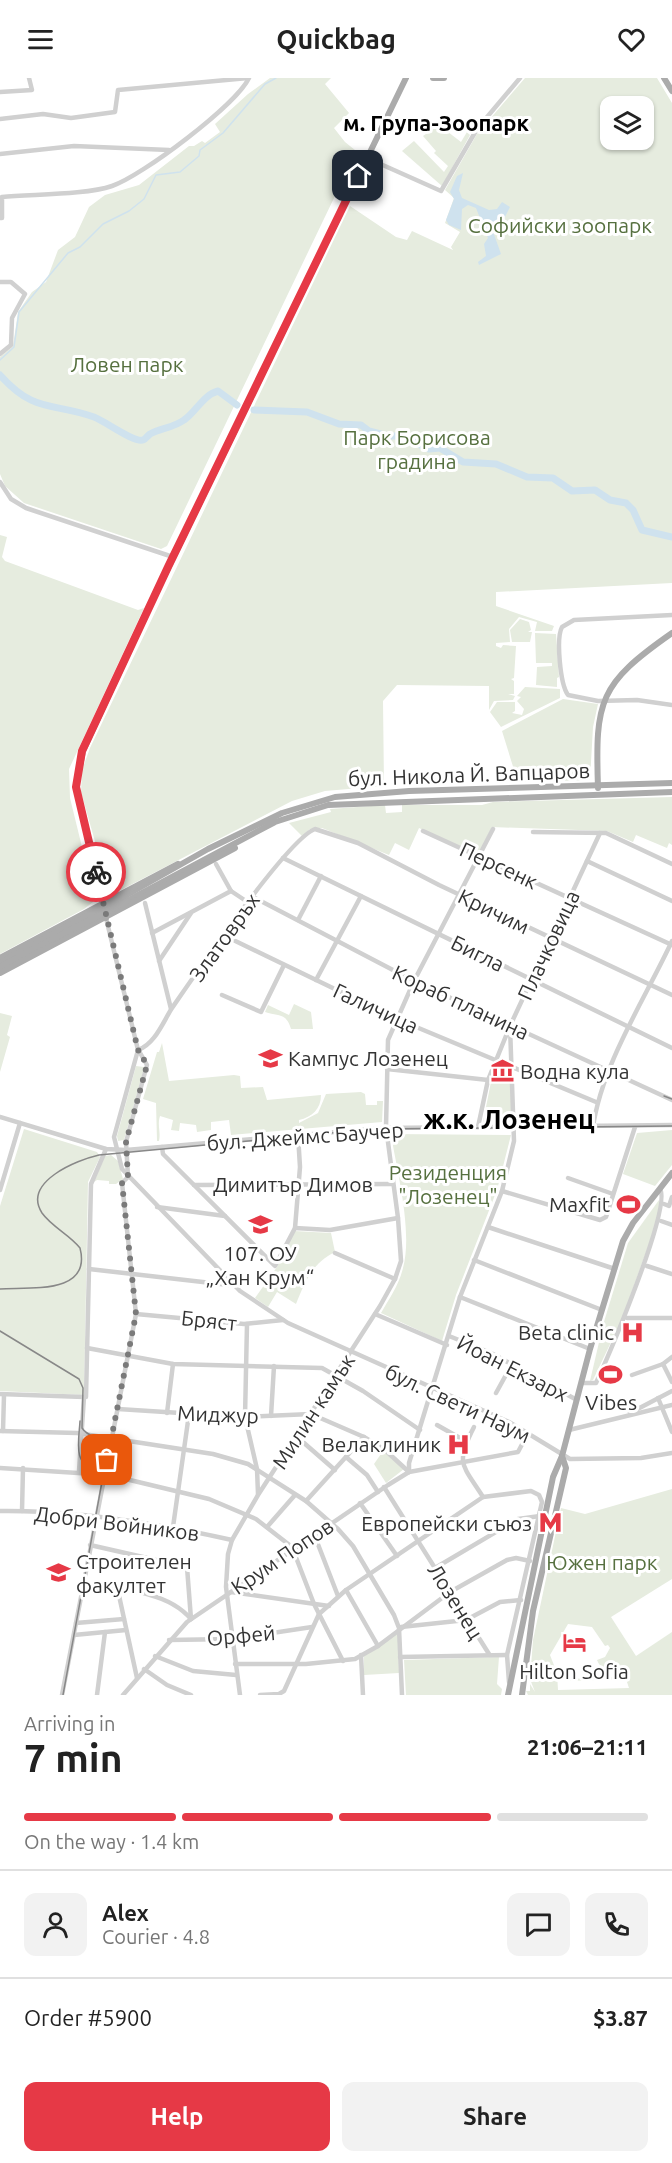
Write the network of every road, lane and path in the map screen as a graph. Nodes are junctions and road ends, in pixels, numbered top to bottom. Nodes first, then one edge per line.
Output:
1 (29, 78) edge
2 (248, 78) edge
3 (406, 78) edge
4 (433, 78) edge
5 (444, 78) edge
6 (520, 78) edge
7 (664, 78) edge
8 (672, 91) edge
9 (0, 92) edge
10 (0, 119) edge
11 (169, 150) junction
12 (0, 154) edge
13 (367, 158) junction
14 (0, 218) edge
15 (0, 282) edge
16 (0, 354) edge
17 (0, 482) edge
18 (173, 557) junction
19 (672, 615) edge
20 (672, 635) edge
21 (606, 700) junction
22 (672, 705) edge
23 (672, 783) edge
24 (598, 785) junction
25 (672, 792) edge
26 (598, 794) junction
27 (273, 820) junction
28 (315, 829) joint
29 (493, 829) dead end
30 (423, 831) dead end
31 (533, 832) dead end
32 (600, 833) junction
33 (208, 849) junction
34 (478, 856) junction
35 (283, 858) junction
36 (587, 861) junction
37 (216, 864) dead end
38 (672, 864) edge
39 (321, 876) junction
40 (231, 891) junction
41 (459, 894) junction
42 (361, 896) junction
43 (253, 897) junction
44 (126, 898) junction
45 (570, 898) junction
46 (672, 901) edge
47 (103, 903) junction
48 (145, 903) dead end
49 (249, 903) junction
50 (193, 912) junction
51 (106, 918) junction
52 (298, 920) junction
53 (152, 933) junction
54 (438, 934) junction
55 (225, 936) junction
56 (50, 938) junction
57 (551, 939) junction
58 (336, 941) junction
59 (671, 943) edge
60 (0, 958) edge
61 (159, 961) junction
62 (0, 963) edge
63 (284, 965) junction
64 (1, 971) edge
65 (316, 980) junction
66 (532, 980) junction
67 (414, 981) junction
68 (650, 985) junction
69 (222, 995) dead end
70 (672, 995) edge
71 (171, 1009) junction
72 (396, 1019) junction
73 (510, 1026) junction
74 (629, 1027) junction
75 (672, 1048) edge
76 (138, 1050) junction
77 (496, 1060) junction
78 (512, 1067) junction
79 (387, 1069) junction
80 (610, 1071) junction
81 (488, 1080) junction
82 (672, 1100) edge
83 (596, 1102) junction
84 (0, 1118) edge
85 (20, 1124) junction
86 (672, 1125) edge
87 (386, 1127) junction
88 (478, 1127) junction
89 (514, 1127) junction
90 (593, 1127) junction
91 (635, 1127) junction
92 (298, 1135) junction
93 (162, 1147) junction
94 (106, 1149) junction
95 (118, 1150) junction
96 (126, 1150) junction
97 (672, 1173) edge
98 (128, 1177) junction
99 (568, 1178) dead end
100 (392, 1184) junction
101 (194, 1185) junction
102 (299, 1186) junction
103 (660, 1189) junction
104 (0, 1190) edge
105 (502, 1191) junction
106 (613, 1194) junction
107 (672, 1197) edge
108 (664, 1204) junction
109 (157, 1207) junction
110 (225, 1216) junction
111 (398, 1218) junction
112 (661, 1221) junction
113 (672, 1225) edge
114 (488, 1227) junction
115 (295, 1228) junction
116 (335, 1253) dead end
117 (474, 1260) junction
118 (647, 1266) junction
119 (89, 1269) junction
120 (615, 1269) junction
121 (132, 1273) junction
122 (672, 1274) edge
123 (395, 1279) junction
124 (231, 1283) junction
125 (460, 1297) junction
126 (602, 1310) junction
127 (136, 1314) junction
128 (375, 1314) junction
129 (627, 1318) junction
130 (672, 1318) edge
131 (283, 1320) junction
132 (247, 1324) junction
133 (449, 1336) junction
134 (447, 1345) junction
135 (87, 1348) junction
136 (590, 1349) junction
137 (350, 1353) junction
138 (128, 1357) junction
139 (672, 1357) edge
140 (173, 1364) junction
141 (512, 1364) junction
142 (663, 1364) junction
143 (247, 1366) junction
144 (274, 1366) junction
145 (335, 1375) junction
146 (632, 1375) dead end
147 (672, 1382) edge
148 (581, 1383) junction
149 (433, 1389) junction
150 (672, 1391) edge
151 (2, 1394) edge
152 (496, 1394) dead end
153 (84, 1396) junction
154 (658, 1398) junction
155 (577, 1400) junction
156 (672, 1405) edge
157 (662, 1408) junction
158 (118, 1409) junction
159 (167, 1413) junction
160 (189, 1414) junction
161 (311, 1414) junction
162 (271, 1416) junction
163 (245, 1417) junction
164 (622, 1417) junction
165 (436, 1425) dead end
166 (474, 1427) dead end
167 (420, 1430) junction
168 (569, 1430) junction
169 (1, 1431) edge
170 (672, 1432) edge
171 (528, 1433) junction
172 (81, 1434) junction
173 (296, 1436) junction
174 (364, 1437) junction
175 (112, 1439) junction
176 (466, 1442) junction
177 (184, 1449) junction
178 (672, 1453) edge
179 (562, 1456) junction
180 (346, 1457) junction
181 (462, 1463) junction
182 (0, 1468) edge
183 (23, 1468) junction
184 (257, 1469) junction
185 (335, 1470) junction
186 (79, 1471) junction
187 (409, 1472) junction
188 (104, 1474) junction
189 (269, 1478) junction
190 (384, 1487) junction
191 (178, 1491) junction
192 (378, 1492) junction
193 (258, 1495) junction
194 (295, 1495) junction
195 (483, 1497) junction
196 (306, 1502) junction
197 (360, 1503) junction
198 (0, 1511) edge
199 (22, 1511) junction
200 (246, 1514) junction
201 (95, 1516) junction
202 (540, 1516) junction
203 (331, 1522) junction
204 (174, 1527) junction
205 (267, 1527) junction
206 (314, 1534) junction
207 (232, 1540) junction
208 (418, 1542) junction
209 (90, 1545) junction
210 (292, 1547) junction
211 (397, 1556) junction
212 (530, 1561) junction
213 (435, 1568) junction
214 (370, 1575) junction
215 (83, 1586) junction
216 (346, 1590) junction
217 (118, 1591) junction
218 (450, 1592) junction
219 (226, 1593) junction
220 (338, 1596) junction
221 (520, 1600) junction
222 (314, 1604) junction
223 (329, 1606) junction
224 (319, 1614) junction
225 (124, 1619) junction
226 (191, 1619) junction
227 (466, 1620) junction
228 (76, 1623) junction
229 (312, 1627) junction
230 (399, 1628) junction
231 (126, 1630) junction
232 (105, 1632) junction
233 (74, 1635) junction
234 (232, 1639) junction
235 (169, 1640) junction
236 (378, 1646) junction
237 (489, 1654) junction
238 (362, 1655) junction
239 (507, 1655) junction
240 (155, 1656) junction
241 (400, 1657) junction
242 (344, 1661) junction
243 (235, 1664) junction
244 (296, 1664) junction
245 (144, 1669) junction
246 (236, 1676) junction
247 (137, 1678) junction
248 (509, 1683) junction
249 (125, 1693) edge
250 (279, 1694) edge
251 (524, 1694) edge
252 (62, 1695) edge
253 (97, 1695) edge
254 (134, 1695) edge
255 (191, 1695) edge
256 (240, 1695) edge
257 (260, 1695) edge
258 (363, 1695) edge
259 (402, 1695) edge
260 (508, 1695) edge

1 - 9 street
2 - 10 street
2 - 11 street
3 - 13 main road
4 - 5 main road
6 - 13 street
7 - 8 main road
11 - 12 street
11 - 14 street
13 - 18 main road
15 - 16 street
17 - 18 street
18 - 47 main road
19 - 21 street
20 - 21 main road
21 - 22 street
21 - 24 main road
23 - 24 main road, бул. Никола Й. Вапцаров
24 - 26 main road
24 - 27 main road, бул. Никола Й. Вапцаров
25 - 26 main road, бул. Никола Й. Вапцаров
26 - 27 main road, бул. Никола Й. Вапцаров
27 - 33 main road
27 - 44 main road
27 - 51 main road
28 - 35 street, Златовръх
28 - 41 street, Кричим
29 - 34 street, Милин камък
30 - 34 street, Персенк
31 - 32 street
32 - 36 street, Плачковица
32 - 38 street
33 - 44 main road
33 - 47 main road
34 - 41 street, Милин камък
34 - 45 street, Персенк
35 - 39 street, Бигла
35 - 43 street, Златовръх
36 - 45 street, Плачковица
36 - 46 street
37 - 40 street
39 - 42 street, Бигла
39 - 52 street
40 - 49 street
40 - 50 street
41 - 54 street, Милин камък
41 - 57 street, Кричим
42 - 54 street, Бигла
42 - 58 street
43 - 49 street, Златовръх
43 - 52 street, Кораб планина
44 - 56 main road, bridge
45 - 57 street, Плачковица
45 - 59 street, Персенк
47 - 51 main road
47 - 60 main road
48 - 53 street
49 - 55 street, Златовръх
50 - 53 street
50 - 61 street
51 - 64 main road
51 - 76 street
52 - 58 street, Кораб планина
53 - 61 street
54 - 66 street, Бигла
54 - 67 street, Милин камък
55 - 63 street, Галичица
55 - 71 street, Златовръх
56 - 62 main road
56 - 64 main road
57 - 66 street, Плачковица
57 - 68 street, Кричим
58 - 65 street
58 - 67 street, Кораб планина
59 - 68 street
61 - 71 street
63 - 65 street, Галичица
63 - 69 street
65 - 72 street, Галичица
66 - 73 street, Плачковица
66 - 74 street, Бигла
67 - 72 street, Милин камък
67 - 73 street, Кораб планина
68 - 70 street, Кричим
68 - 74 street
71 - 76 street, Златовръх
72 - 77 street, Галичица
72 - 79 street, Милин камък
73 - 77 street, Плачковица
73 - 78 street
73 - 80 street, Кораб планина
74 - 75 street, Бигла
74 - 80 street
76 - 95 street
76 - 96 street
77 - 78 street, Галичица
77 - 81 street, Плачковица
78 - 83 street, Галичица
78 - 89 street
79 - 81 street
79 - 87 street, Милин камък
80 - 82 street, Кораб планина
80 - 83 street
81 - 88 street, Плачковица
83 - 90 street
84 - 85 street, бул. Джеймс Баучер
85 - 94 street, бул. Джеймс Баучер
85 - 104 street
86 - 91 street, бул. Джеймс Баучер
87 - 88 street, бул. Джеймс Баучер
87 - 92 street, бул. Джеймс Баучер
87 - 100 street, Милин камък
88 - 89 street, бул. Джеймс Баучер
89 - 90 street, бул. Джеймс Баучер
89 - 105 street
90 - 91 street, бул. Джеймс Баучер
91 - 106 street
92 - 93 street, бул. Джеймс Баучер
92 - 102 street
93 - 96 street, бул. Джеймс Баучер
93 - 101 street
94 - 95 street, бул. Джеймс Баучер
94 - 119 street
95 - 96 street, бул. Джеймс Баучер
95 - 98 street, бул. Свети Наум
96 - 98 street
97 - 103 main road
98 - 109 street, бул. Свети Наум
98 - 121 street
99 - 106 street
100 - 102 street, Димитър Димов
100 - 111 street, Милин камък
101 - 102 street, Димитър Димов
101 - 110 street
102 - 115 street
103 - 108 street
103 - 120 main road
105 - 106 street
105 - 114 street
107 - 108 street
108 - 112 street
109 - 110 street
109 - 124 street, бул. Свети Наум
110 - 115 street
111 - 115 street
111 - 123 street, Милин камък
112 - 113 street
112 - 118 street
114 - 117 street
114 - 120 street
116 - 123 street
117 - 125 street
117 - 126 street
118 - 122 street
118 - 129 street
119 - 121 street
119 - 135 street
120 - 126 main road
121 - 124 street
121 - 127 street
123 - 128 street, Милин камък
124 - 131 street, бул. Свети Наум
125 - 133 street
125 - 136 street
126 - 136 main road
127 - 132 street, Бряст
127 - 138 street
128 - 134 street, Йоан Екзарх
128 - 137 street, Милин камък
129 - 130 street
129 - 148 street
131 - 132 street, Бряст
131 - 137 street, бул. Свети Наум
132 - 143 street
133 - 134 street
133 - 141 street, Йоан Екзарх
134 - 149 street
135 - 138 street
135 - 153 street
136 - 148 main road
137 - 145 street, Милин камък
137 - 149 street, бул. Свети Наум
138 - 140 street
138 - 158 street
139 - 142 street
140 - 143 street
140 - 159 street
141 - 152 street
141 - 155 street, Йоан Екзарх
142 - 146 street
142 - 147 street
143 - 144 street
143 - 163 street
144 - 145 street
144 - 162 street
145 - 161 street, Милин камък
145 - 167 street
148 - 155 main road
149 - 167 street
149 - 171 street, бул. Свети Наум
150 - 154 street
151 - 153 street
151 - 169 street
153 - 172 street
154 - 157 street
154 - 164 street
155 - 168 main road
156 - 157 street
157 - 164 street
157 - 170 street
158 - 159 street, Миджур
158 - 175 street
159 - 160 street, Миджур
160 - 163 street, Миджур
160 - 177 street
161 - 162 street, Миджур
161 - 173 street, Милин камък
161 - 174 street, Миджур
162 - 163 street, Миджур
163 - 184 street
164 - 168 street
165 - 176 street
166 - 176 street
167 - 187 street
168 - 179 main road
169 - 172 street
171 - 179 street, бул. Свети Наум
171 - 181 street, Крум Попов
172 - 175 street
172 - 186 street
173 - 185 street
173 - 189 street, Милин камък
174 - 180 street
174 - 187 street, Миджур
175 - 177 street
175 - 188 street
176 - 181 street
177 - 184 street
177 - 191 street
178 - 179 street
179 - 248 main road
179 - 251 main road
180 - 185 street
180 - 192 street
181 - 187 street, Крум Попов
181 - 195 street
182 - 183 street
183 - 186 street
183 - 199 street
184 - 189 street
184 - 193 street
185 - 196 street
186 - 188 street
187 - 190 street, Крум Попов
188 - 191 street
188 - 201 street
189 - 193 street, Милин камък
189 - 194 street
190 - 192 street, Крум Попов
190 - 208 street, Лозенец
191 - 200 street
191 - 204 street
192 - 197 street, Крум Попов
193 - 200 street, Милин камък
194 - 196 street
194 - 205 street
195 - 202 street
195 - 208 street
196 - 203 street
197 - 203 street, Крум Попов
197 - 211 street
198 - 199 street, Добри Войников
199 - 201 street, Добри Войников
200 - 205 street
200 - 207 street, Милин камък
201 - 204 street, Добри Войников
201 - 209 street
202 - 212 street
202 - 213 street
203 - 206 street, Крум Попов
203 - 214 street
204 - 207 street, Добри Войников
205 - 210 street
206 - 210 street, Крум Попов
206 - 220 street
207 - 219 street, Милин камък
208 - 211 street
208 - 213 street, Лозенец
209 - 215 street
209 - 226 street
210 - 219 street, Крум Попов
210 - 222 street
211 - 214 street
212 - 218 street
212 - 221 street
213 - 218 street, Лозенец
214 - 216 street
214 - 230 street
215 - 217 street
215 - 228 street
216 - 220 street
216 - 236 street
217 - 225 street
217 - 226 street
218 - 227 street, Лозенец
218 - 230 street
219 - 222 street
219 - 226 street, Крум Попов
219 - 234 street, Милин камък
220 - 223 street
221 - 227 street
221 - 239 street
222 - 223 street
222 - 224 street
223 - 224 street
224 - 229 street
224 - 242 street
225 - 228 street
225 - 231 street
226 - 235 street, Крум Попов
227 - 230 street
227 - 237 street, Лозенец
228 - 233 street
229 - 234 street, Орфей
229 - 244 street
230 - 236 street
230 - 241 street
231 - 232 street
231 - 247 street
232 - 233 street
232 - 253 street
233 - 252 street
234 - 235 street, Орфей
234 - 243 street, Милин камък
235 - 240 street, Крум Попов
236 - 238 street
237 - 239 street
237 - 241 street
238 - 242 street
238 - 258 street
239 - 248 street
240 - 245 street, Крум Попов
240 - 246 street
241 - 259 street
242 - 244 street
243 - 244 street
243 - 246 street, Милин камък
244 - 250 street
245 - 247 street, Крум Попов
245 - 255 street
246 - 256 street, Милин камък
247 - 249 street, Крум Попов
248 - 260 main road
249 - 254 street
250 - 257 street

